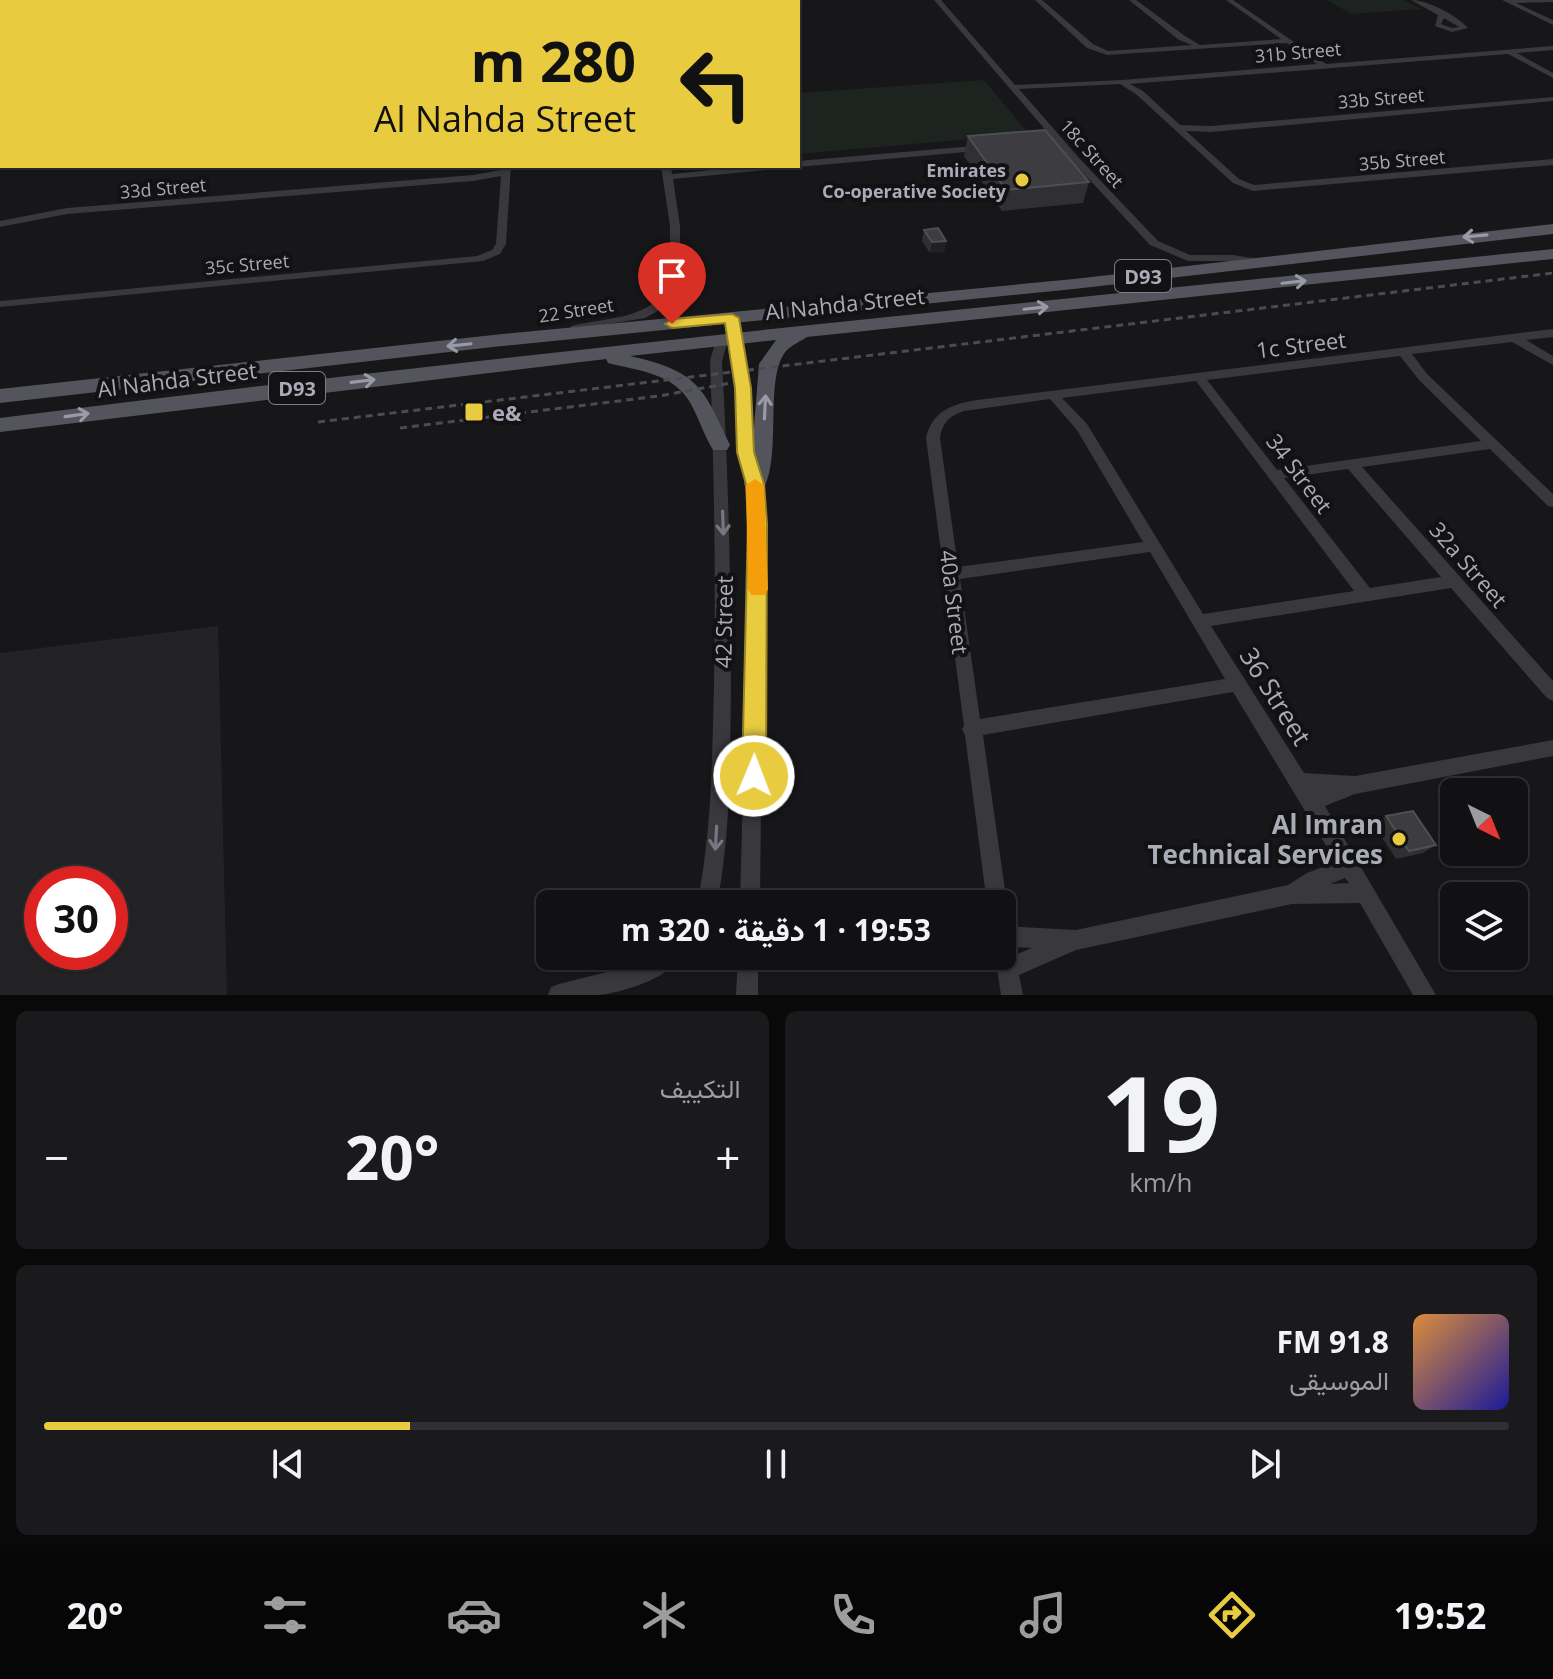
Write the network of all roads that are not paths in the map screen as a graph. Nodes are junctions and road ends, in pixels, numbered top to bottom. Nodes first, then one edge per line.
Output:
1 (937, 0) edge
2 (1038, 0) edge
3 (1132, 0) edge
4 (1229, 0) edge
5 (1414, 0) edge
6 (1553, 0) edge
7 (1509, 2) edge
8 (1531, 2) edge
9 (1442, 15) dead end
10 (1553, 23) edge
11 (1182, 38) junction
12 (1289, 40) junction
13 (1199, 46) junction
14 (1189, 47) junction
15 (1553, 48) edge
16 (1506, 52) junction
17 (1310, 54) junction
18 (1334, 65) junction
19 (1324, 66) junction
20 (1553, 76) edge
21 (1133, 81) junction
22 (1122, 82) junction
23 (1015, 90) junction
24 (1140, 93) junction
25 (1553, 99) edge
26 (1182, 131) junction
27 (1060, 142) junction
28 (1047, 143) edge
29 (1002, 146) edge
30 (1553, 162) edge
31 (800, 164) edge
32 (753, 168) edge
33 (505, 172) edge
34 (668, 172) edge
35 (0, 224) edge
36 (1553, 229) edge
37 (1553, 254) edge
38 (1259, 262) junction
39 (0, 304) edge
40 (807, 331) junction
41 (731, 332) junction
42 (1553, 333) edge
43 (1529, 336) junction
44 (1514, 338) junction
45 (493, 341) junction
46 (1403, 351) junction
47 (1386, 353) junction
48 (594, 354) junction
49 (1552, 360) edge
50 (1199, 377) junction
51 (1423, 377) junction
52 (1062, 394) junction
53 (0, 396) edge
54 (0, 425) edge
55 (1491, 444) junction
56 (720, 445) junction
57 (1352, 465) junction
58 (1274, 475) junction
59 (755, 484) junction
60 (1553, 502) edge
61 (1153, 546) junction
62 (952, 574) junction
63 (1455, 581) junction
64 (1366, 595) junction
65 (1200, 621) junction
66 (1237, 684) junction
67 (1553, 693) edge
68 (971, 729) junction
69 (1553, 748) edge
70 (1299, 781) junction
71 (1355, 785) junction
72 (1312, 802) junction
73 (1348, 867) junction
74 (711, 890) edge
75 (750, 890) edge
76 (995, 890) edge
77 (1363, 893) junction
78 (1292, 894) junction
79 (1016, 938) edge
80 (1076, 940) junction
81 (1016, 965) edge
82 (648, 970) edge
83 (748, 970) edge
84 (1007, 970) edge
85 (559, 995) edge
86 (747, 995) edge
87 (1012, 995) edge
88 (1425, 995) edge

1 - 23 street, 18c Street
2 - 14 street
3 - 11 street
4 - 12 street
5 - 9 street
6 - 8 street
7 - 8 street
7 - 10 street
11 - 13 street
11 - 14 street
12 - 13 street
12 - 17 street
13 - 14 street
15 - 16 street, 31b Street
16 - 18 street, 31b Street
16 - 20 street
17 - 18 street
17 - 19 street
18 - 19 street, 31b Street
19 - 21 street, 31b Street
21 - 22 street, 31b Street
21 - 24 street
22 - 23 street, 31b Street
22 - 24 street
23 - 27 street, 18c Street
24 - 26 street
25 - 26 street, 33b Street
26 - 30 street, 35b Street
27 - 28 street
27 - 38 street, 18c Street
29 - 31 street
32 - 34 street
33 - 35 street, 33d Street
33 - 39 street, 35c Street
34 - 45 street, 22 Street
36 -> 38 main road, D93
40 -> 37 main road, Al Nahda Street / D93
38 - 41 main road, D93
40 - 41 main road, Al Nahda Street / D93
59 -> 40 main road
41 - 45 main road, Al Nahda Street / D93
41 - 48 main road, Al Nahda Street / D93
41 - 56 street, 42 Street
41 - 59 street, 42 Street
42 - 43 street, 1c Street
43 - 44 street, 1c Street
43 - 49 street
44 - 46 street, 1c Street
44 - 49 street
45 -> 53 main road, Al Nahda Street / D93
46 - 47 street, 1c Street
46 - 51 street
47 - 50 street, 1c Street
47 - 51 street
54 -> 48 main road, Al Nahda Street / D93
48 - 56 main road
50 - 52 street, 1c Street
50 - 58 street, 34 Street
51 - 55 street
52 - 61 street, 36 Street
52 - 62 street, 40a Street
55 - 57 street
55 - 60 street
56 -> 74 street, 42 Street
57 - 58 street
57 - 63 street, 32a Street
58 - 64 street, 34 Street
59 - 75 street, 42 Street
61 - 62 street
61 - 65 street, 36 Street
62 - 68 street, 40a Street
63 - 64 street
63 - 67 street, 32a Street
64 - 65 street
65 - 66 street, 36 Street
66 - 68 street
66 - 70 street, 36 Street
68 - 76 street, 40a Street
69 - 71 street
70 - 71 street
70 - 72 street, 36 Street
71 - 72 street
72 - 73 street, 36 Street
73 - 77 street, 36 Street
73 - 78 street
77 - 78 street
77 - 88 street, 36 Street
78 - 80 street
79 - 80 street
80 - 81 street
82 - 85 street
83 - 86 street
84 - 87 street

